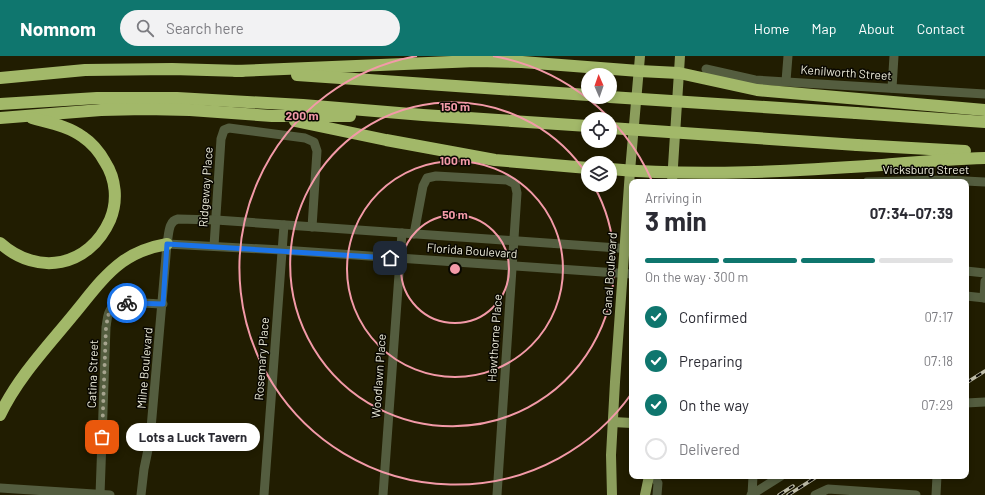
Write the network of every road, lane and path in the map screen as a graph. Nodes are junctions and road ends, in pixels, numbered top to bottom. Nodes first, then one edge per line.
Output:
1 (640, 56) edge
2 (680, 56) edge
3 (788, 56) edge
4 (894, 56) edge
5 (525, 59) edge
6 (706, 69) dead end
7 (236, 71) junction
8 (639, 71) junction
9 (679, 73) junction
10 (0, 78) edge
11 (786, 81) junction
12 (892, 88) junction
13 (985, 94) edge
14 (581, 95) edge
15 (617, 97) edge
16 (0, 104) edge
17 (985, 110) edge
18 (423, 115) junction
19 (20, 116) junction
20 (272, 116) junction
21 (0, 118) edge
22 (985, 122) edge
23 (581, 126) edge
24 (617, 128) edge
25 (985, 152) edge
26 (985, 158) edge
27 (581, 167) edge
28 (617, 170) edge
29 (630, 171) junction
30 (672, 177) edge
31 (630, 179) edge
32 (969, 181) edge
33 (985, 182) edge
34 (174, 220) joint
35 (216, 220) junction
36 (284, 225) junction
37 (312, 227) junction
38 (402, 233) junction
39 (414, 234) junction
40 (514, 241) junction
41 (0, 243) edge
42 (167, 244) junction
43 (214, 246) junction
44 (629, 248) edge
45 (282, 250) junction
46 (399, 258) junction
47 (512, 266) junction
48 (969, 272) edge
49 (985, 273) edge
50 (627, 274) edge
51 (985, 281) edge
52 (969, 296) edge
53 (984, 298) edge
54 (163, 304) junction
55 (985, 402) edge
56 (969, 403) edge
57 (0, 415) edge
58 (613, 422) junction
59 (629, 423) edge
60 (648, 479) edge
61 (655, 479) edge
62 (753, 479) edge
63 (776, 479) edge
64 (937, 479) edge
65 (0, 488) edge
66 (100, 495) edge
67 (110, 495) edge
68 (141, 495) edge
69 (264, 495) edge
70 (383, 495) edge
71 (497, 495) edge
72 (612, 495) edge
73 (645, 495) edge
74 (657, 495) edge
75 (752, 495) edge
76 (815, 495) edge
77 (916, 495) edge
78 (936, 495) edge

1 - 8 main road, Canal Boulevard
2 - 9 main road
3 - 11 street
4 - 12 street
5 - 7 highway
5 - 8 highway
6 - 11 street, Kenilworth Street
7 - 10 highway
7 - 14 highway
8 - 9 highway
8 - 29 main road, Canal Boulevard
9 - 17 highway
9 - 30 main road
11 - 12 street, Kenilworth Street
12 - 13 street, Kenilworth Street
15 - 22 highway, bridge
16 - 18 highway
18 - 20 highway
18 - 23 highway
19 - 20 highway
19 - 21 highway
19 - 41 highway
20 - 27 highway
24 - 25 highway, bridge
26 - 30 highway
28 - 29 highway
29 - 30 highway
29 - 31 main road, Canal Boulevard
32 - 33 street, Vicksburg Street
34 - 35 street, Florida Boulevard
34 - 42 street, Milne Boulevard
35 - 36 street, Florida Boulevard
35 - 37 street, Ridgeway Place
35 - 43 street, Ridgeway Place
36 - 37 street, Florida Boulevard
36 - 45 street, Rosemary Place
37 - 38 street, Florida Boulevard
38 - 39 street, Florida Boulevard
38 - 46 street, Woodlawn Place
39 - 40 street, Florida Boulevard
39 - 40 street, Hawthorne Place
40 - 44 street, Florida Boulevard
40 - 47 street, Hawthorne Place
42 - 43 street, Florida Boulevard
42 - 54 street, Milne Boulevard
42 - 57 highway
43 - 45 street, Florida Boulevard
44 - 50 main road, Canal Boulevard
45 - 46 street, Florida Boulevard
45 - 69 street, Rosemary Place
46 - 47 street, Florida Boulevard
46 - 70 street, Woodlawn Place
47 - 50 street, Florida Boulevard
47 - 71 street, Hawthorne Place
48 - 49 street
50 - 58 main road, Canal Boulevard
51 - 53 street
52 - 53 street
54 - 66 street, Catina Street
54 - 68 street, Milne Boulevard
55 - 56 street
58 - 59 main road
58 - 72 main road, Canal Boulevard
60 - 73 main road
61 - 74 street
62 - 75 street
63 - 75 street
64 - 78 street
65 - 66 street
66 - 67 street
76 - 77 street

